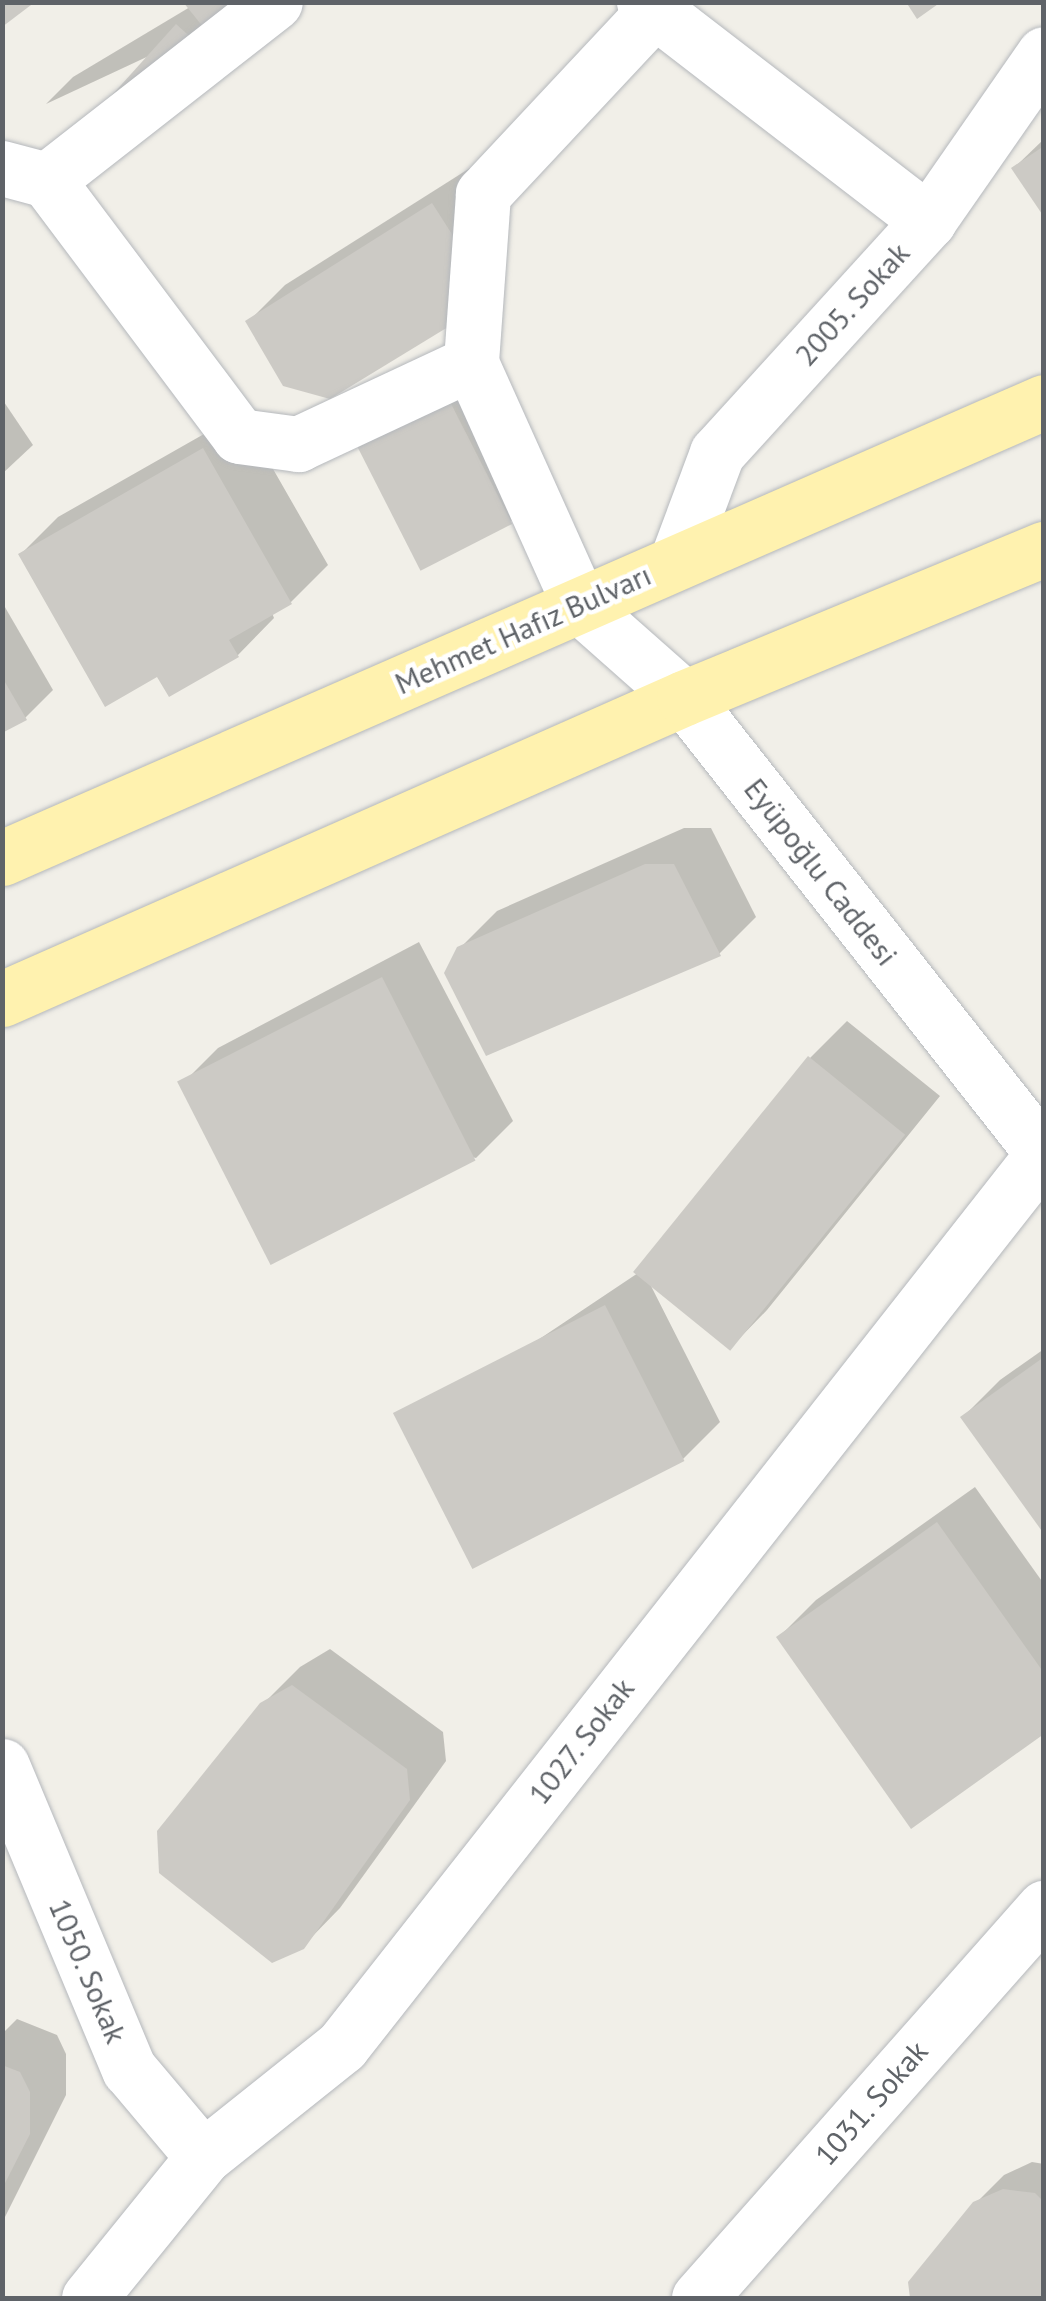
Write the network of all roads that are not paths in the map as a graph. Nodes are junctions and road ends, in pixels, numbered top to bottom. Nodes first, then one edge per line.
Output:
1 (274, 2) edge
2 (650, 6) edge
3 (1044, 54) edge
4 (24, 174) edge
5 (928, 221) junction
6 (471, 363) junction
7 (1044, 402) edge
8 (1044, 549) edge
9 (677, 560) junction
10 (580, 606) junction
11 (684, 698) junction
12 (2, 858) edge
13 (2, 999) edge
14 (1043, 1154) edge
15 (2, 1766) edge
16 (1044, 1908) edge
17 (203, 2157) junction
18 (89, 2298) edge
19 (699, 2298) edge

1 - 4 street
2 - 5 street
2 - 6 street
3 - 5 street, 2005. Sokak
4 - 6 street
5 - 9 street, 2005. Sokak
6 - 10 street
7 - 9 main road, Mehmet Hafız Bulvarı
8 - 11 main road
9 - 10 main road, Mehmet Hafız Bulvarı
10 - 11 street, Eyüpoğlu Caddesi
10 - 12 main road, Mehmet Hafız Bulvarı
11 - 13 main road
11 - 14 street, Eyüpoğlu Caddesi
14 - 17 street, 1027. Sokak
15 - 17 street, 1050. Sokak
16 - 19 street, 1031. Sokak
17 - 18 street, 1027. Sokak

